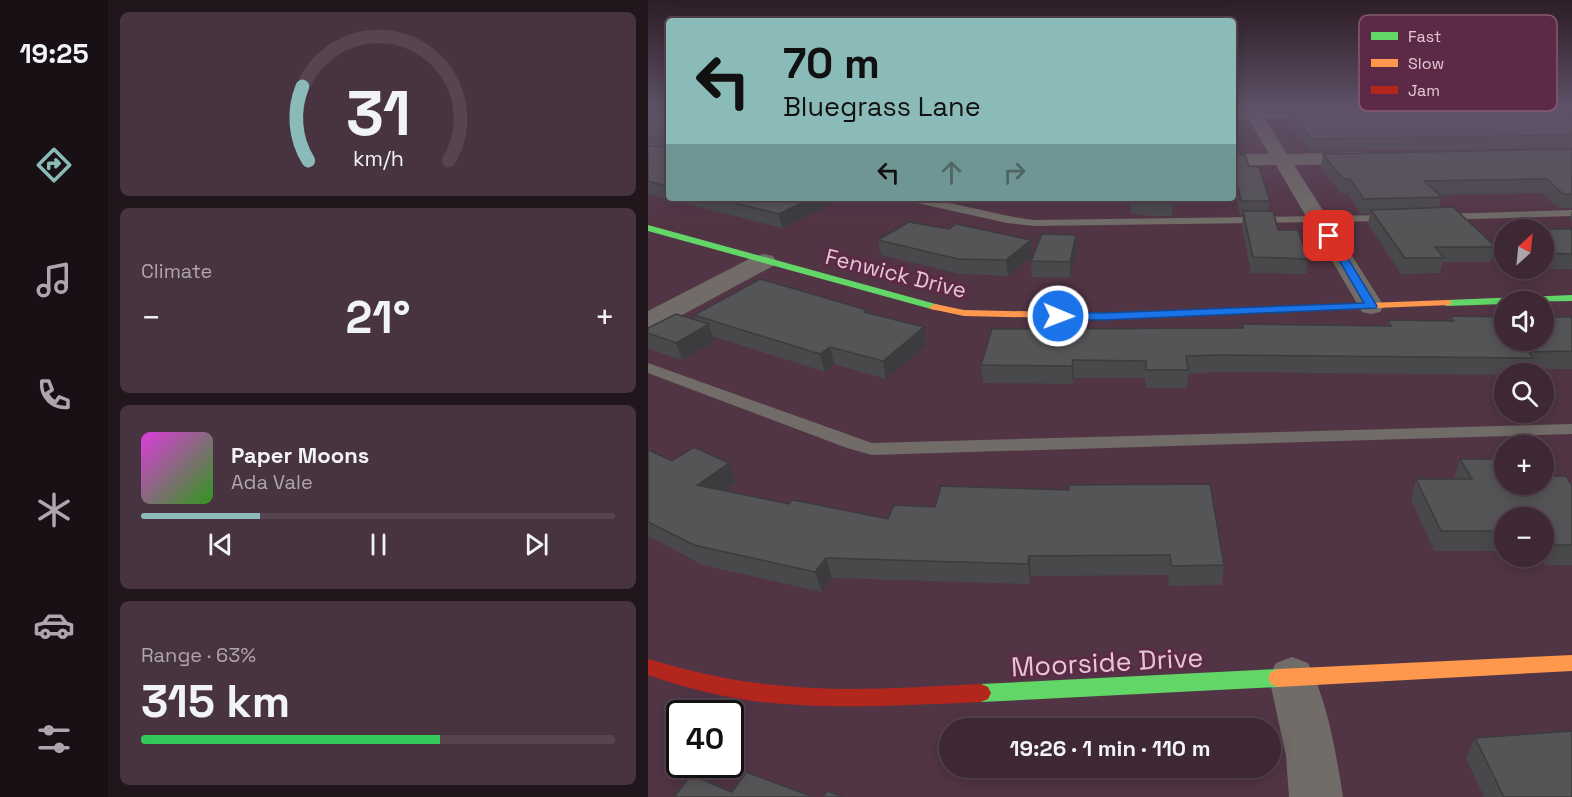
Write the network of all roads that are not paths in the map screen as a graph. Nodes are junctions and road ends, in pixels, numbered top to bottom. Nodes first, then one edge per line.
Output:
1 (1275, 146) edge
2 (1387, 157) edge
3 (1283, 159) junction
4 (1236, 160) edge
5 (922, 201) edge
6 (1572, 213) edge
7 (1430, 217) edge
8 (1408, 218) edge
9 (1319, 219) junction
10 (648, 228) edge
11 (764, 261) junction
12 (1572, 298) edge
13 (1371, 306) junction
14 (648, 322) edge
15 (648, 368) edge
16 (1572, 429) edge
17 (1572, 663) edge
18 (648, 667) edge
19 (1292, 677) junction
20 (1316, 797) edge

1 - 3 street
2 - 3 street
3 - 4 street
3 - 9 street
5 - 9 lane
6 - 7 lane
8 - 9 lane
9 - 13 street
10 - 11 street, Fenwick Drive
11 - 13 street, Fenwick Drive
11 - 14 street
12 - 13 street, Fenwick Drive
15 - 16 lane
17 - 19 street, Moorside Drive
18 - 19 street, Moorside Drive
19 - 20 street

